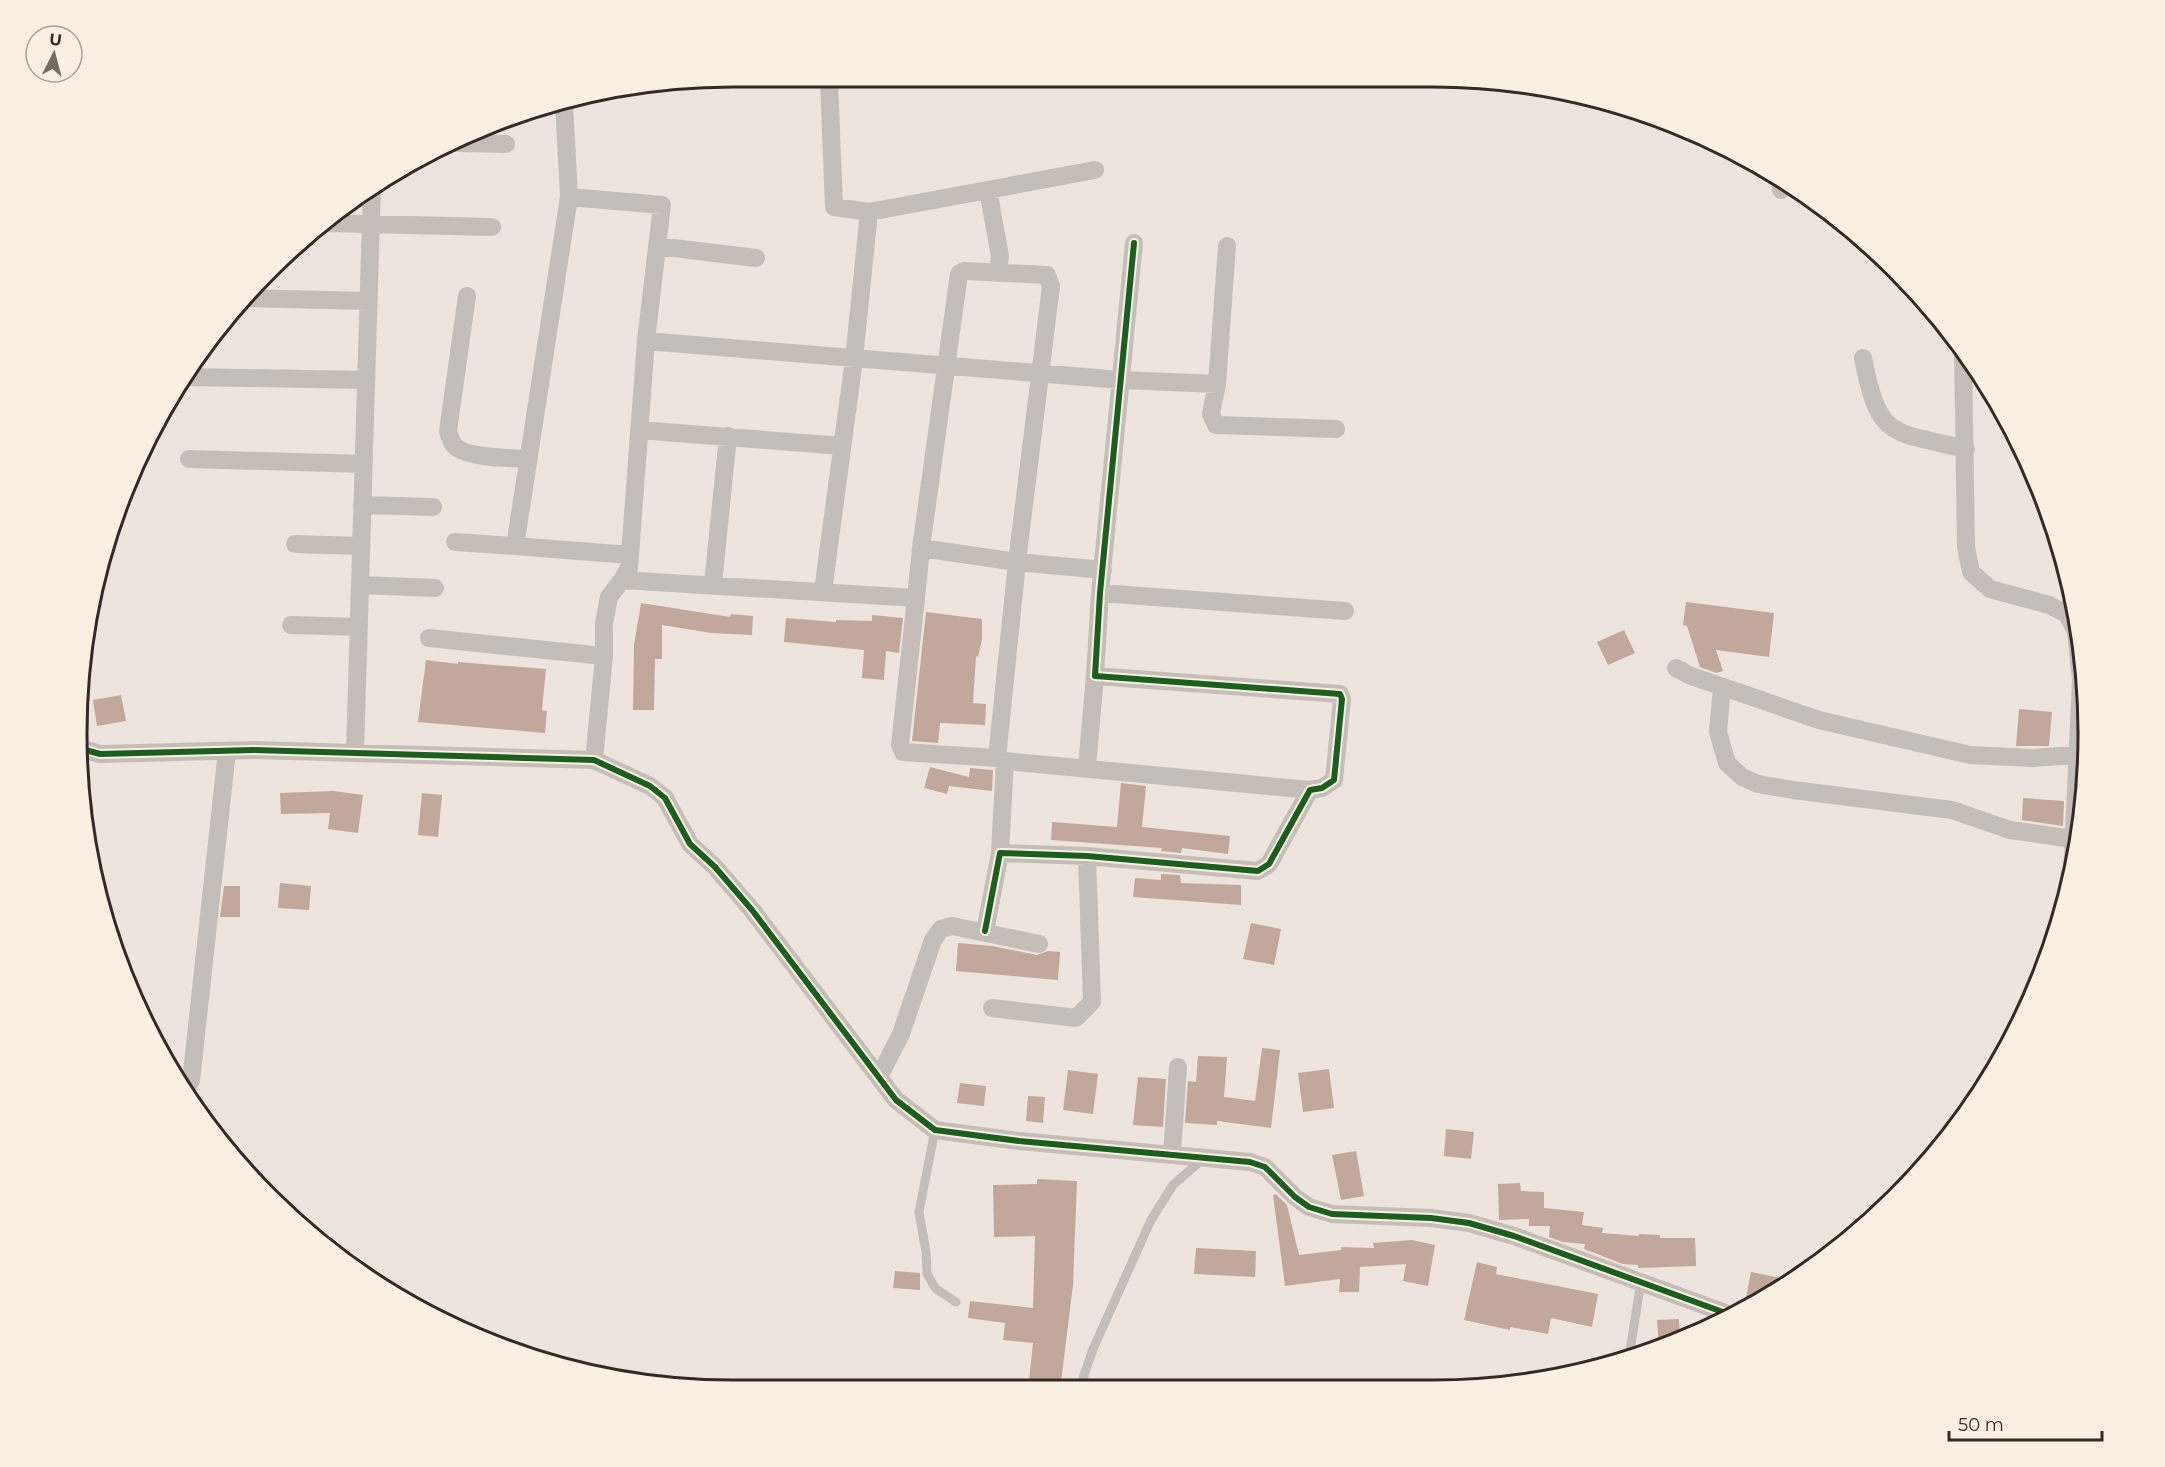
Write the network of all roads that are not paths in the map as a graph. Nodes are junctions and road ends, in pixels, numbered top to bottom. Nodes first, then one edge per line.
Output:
1 (829, 87) edge
2 (564, 109) edge
3 (474, 142) edge
4 (506, 144) dead end
5 (1095, 170) dead end
6 (988, 190) junction
7 (569, 197) junction
8 (372, 198) edge
9 (869, 212) junction
10 (337, 223) edge
11 (371, 224) junction
12 (492, 227) dead end
13 (1134, 243) dead end
14 (657, 246) junction
15 (1227, 246) dead end
16 (756, 258) dead end
17 (999, 273) junction
18 (467, 296) dead end
19 (255, 298) edge
20 (368, 301) junction
21 (646, 340) junction
22 (1863, 358) dead end
23 (854, 359) junction
24 (946, 366) junction
25 (1963, 366) edge
26 (1040, 372) junction
27 (194, 377) edge
28 (366, 380) junction
29 (1121, 380) junction
30 (1217, 384) junction
31 (1336, 429) dead end
32 (639, 430) junction
33 (728, 436) junction
34 (843, 446) junction
35 (1966, 449) junction
36 (189, 459) dead end
37 (528, 459) junction
38 (363, 464) junction
39 (362, 505) junction
40 (433, 507) dead end
41 (455, 542) dead end
42 (295, 544) dead end
43 (361, 546) junction
44 (515, 546) junction
45 (921, 548) junction
46 (630, 555) junction
47 (1017, 562) junction
48 (1103, 570) junction
49 (622, 580) junction
50 (713, 584) junction
51 (360, 585) junction
52 (435, 588) dead end
53 (823, 591) junction
54 (1100, 593) junction
55 (916, 597) junction
56 (1345, 611) dead end
57 (2067, 611) edge
58 (291, 625) dead end
59 (358, 627) junction
60 (429, 638) dead end
61 (604, 656) junction
62 (1676, 668) dead end
63 (1095, 676) junction
64 (1722, 687) junction
65 (87, 750) edge
66 (227, 751) junction
67 (355, 752) junction
68 (2078, 753) edge
69 (1001, 759) junction
70 (594, 760) junction
71 (1087, 767) junction
72 (1310, 790) junction
73 (2069, 838) edge
74 (1000, 853) junction
75 (1087, 856) junction
76 (985, 931) junction
77 (1039, 944) dead end
78 (992, 1008) dead end
79 (1178, 1067) dead end
80 (880, 1075) junction
81 (190, 1083) edge
82 (935, 1130) junction
83 (1172, 1154) junction
84 (1204, 1158) junction
85 (1641, 1281) junction
86 (956, 1302) dead end
87 (1721, 1311) edge
88 (1630, 1349) edge
89 (1082, 1380) edge

1 - 9 street
2 - 7 street
3 - 4 street
5 - 6 street
6 - 9 street
6 - 17 street
7 - 14 street
7 - 37 street
8 - 11 street
9 - 23 street
10 - 11 street
11 - 12 street
11 - 20 street
13 - 29 street
14 - 16 street
14 - 21 street
15 - 30 street
17 - 24 street
17 - 26 street
18 - 37 street
19 - 20 street
20 - 28 street
21 - 23 street
21 - 32 street
22 - 35 street
23 - 24 street
23 - 34 street
24 - 26 street
24 - 45 street
25 - 35 street
26 - 29 street
26 - 47 street
27 - 28 street
28 - 38 street
29 - 30 street
29 - 48 street
30 - 31 street
32 - 33 street
32 - 46 street
33 - 34 street
33 - 50 street
34 - 53 street
35 - 57 street
36 - 38 street
37 - 44 street
38 - 39 street
39 - 40 street
39 - 43 street
41 - 44 street
42 - 43 street
43 - 51 street
44 - 46 street
45 - 47 street
45 - 55 street
46 - 49 street
47 - 48 street
47 - 69 street
48 - 54 street
49 - 50 street
49 - 61 street
50 - 53 street
51 - 52 street
51 - 59 street
53 - 55 street
54 - 56 street
54 - 63 street
55 - 69 street
58 - 59 street
59 - 67 street
60 - 61 street
61 - 70 street
62 - 64 street
63 - 71 street
63 - 72 street
64 - 68 street
64 - 73 street
65 - 66 street
66 - 67 street
66 - 81 street
67 - 70 street
69 - 71 street
69 - 74 street
70 - 80 street
71 - 72 street
72 - 75 street
74 - 75 street
74 - 76 street
75 - 78 street
76 - 77 street
76 - 80 street
79 - 83 street
80 - 82 street
82 - 83 street
82 - 86 lane
83 - 84 street
84 - 85 street
84 - 89 lane
85 - 87 street
85 - 88 lane

